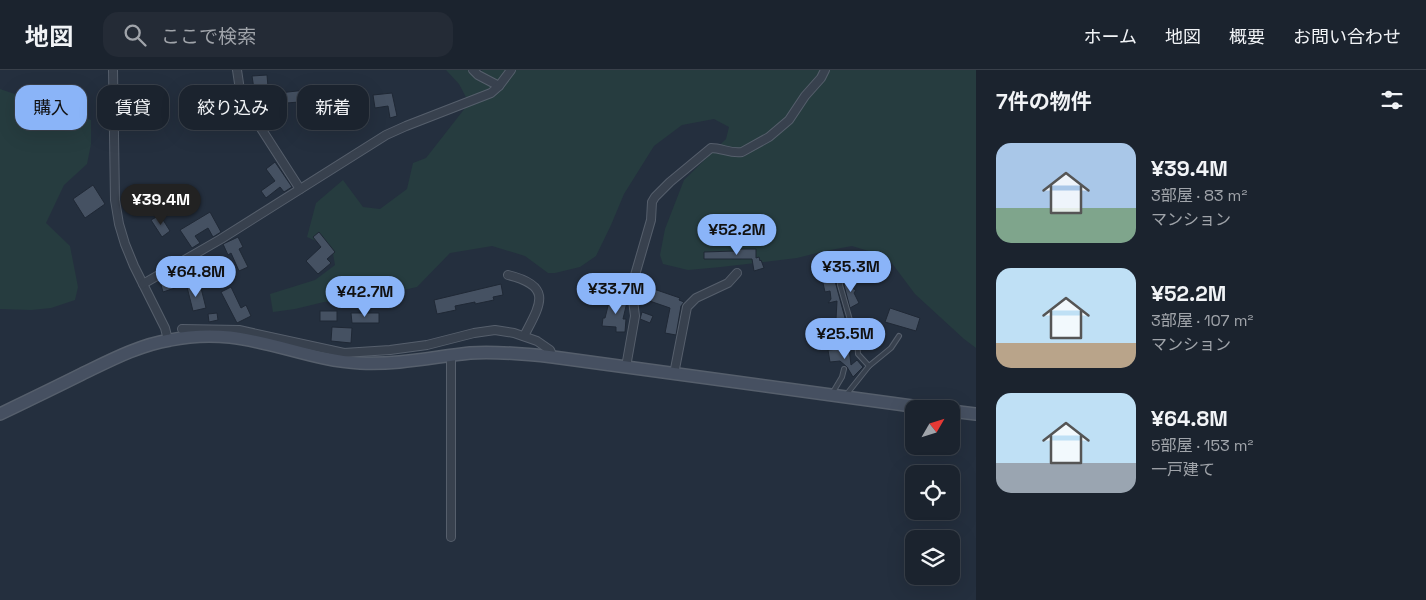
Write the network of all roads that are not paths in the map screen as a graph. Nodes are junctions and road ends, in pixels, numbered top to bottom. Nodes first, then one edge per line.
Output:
1 (113, 70) edge
2 (237, 70) edge
3 (246, 70) edge
4 (473, 70) edge
5 (511, 70) edge
6 (825, 70) edge
7 (499, 86) junction
8 (300, 189) junction
9 (839, 257) dead end
10 (737, 273) dead end
11 (508, 275) dead end
12 (143, 284) junction
13 (182, 329) dead end
14 (524, 336) junction
15 (899, 336) dead end
16 (168, 340) junction
17 (451, 356) junction
18 (553, 356) junction
19 (869, 366) junction
20 (626, 368) junction
21 (844, 369) dead end
22 (674, 374) junction
23 (832, 394) junction
24 (845, 396) junction
25 (905, 405) edge
26 (960, 412) edge
27 (0, 414) edge
28 (976, 414) edge
29 (451, 537) dead end

1 - 12 street
2 - 3 street
2 - 8 street
4 - 7 street
5 - 7 street
6 - 20 street
7 - 8 street
8 - 12 street
9 - 19 lane
10 - 22 street
11 - 14 street
12 - 16 street
13 - 14 street
14 - 18 street
15 - 19 lane
16 - 17 street
16 - 27 street
17 - 18 street
17 - 29 street
18 - 20 street
19 - 24 lane
20 - 22 street
21 - 23 lane
22 - 23 street
23 - 24 street
24 - 25 street
26 - 28 street

